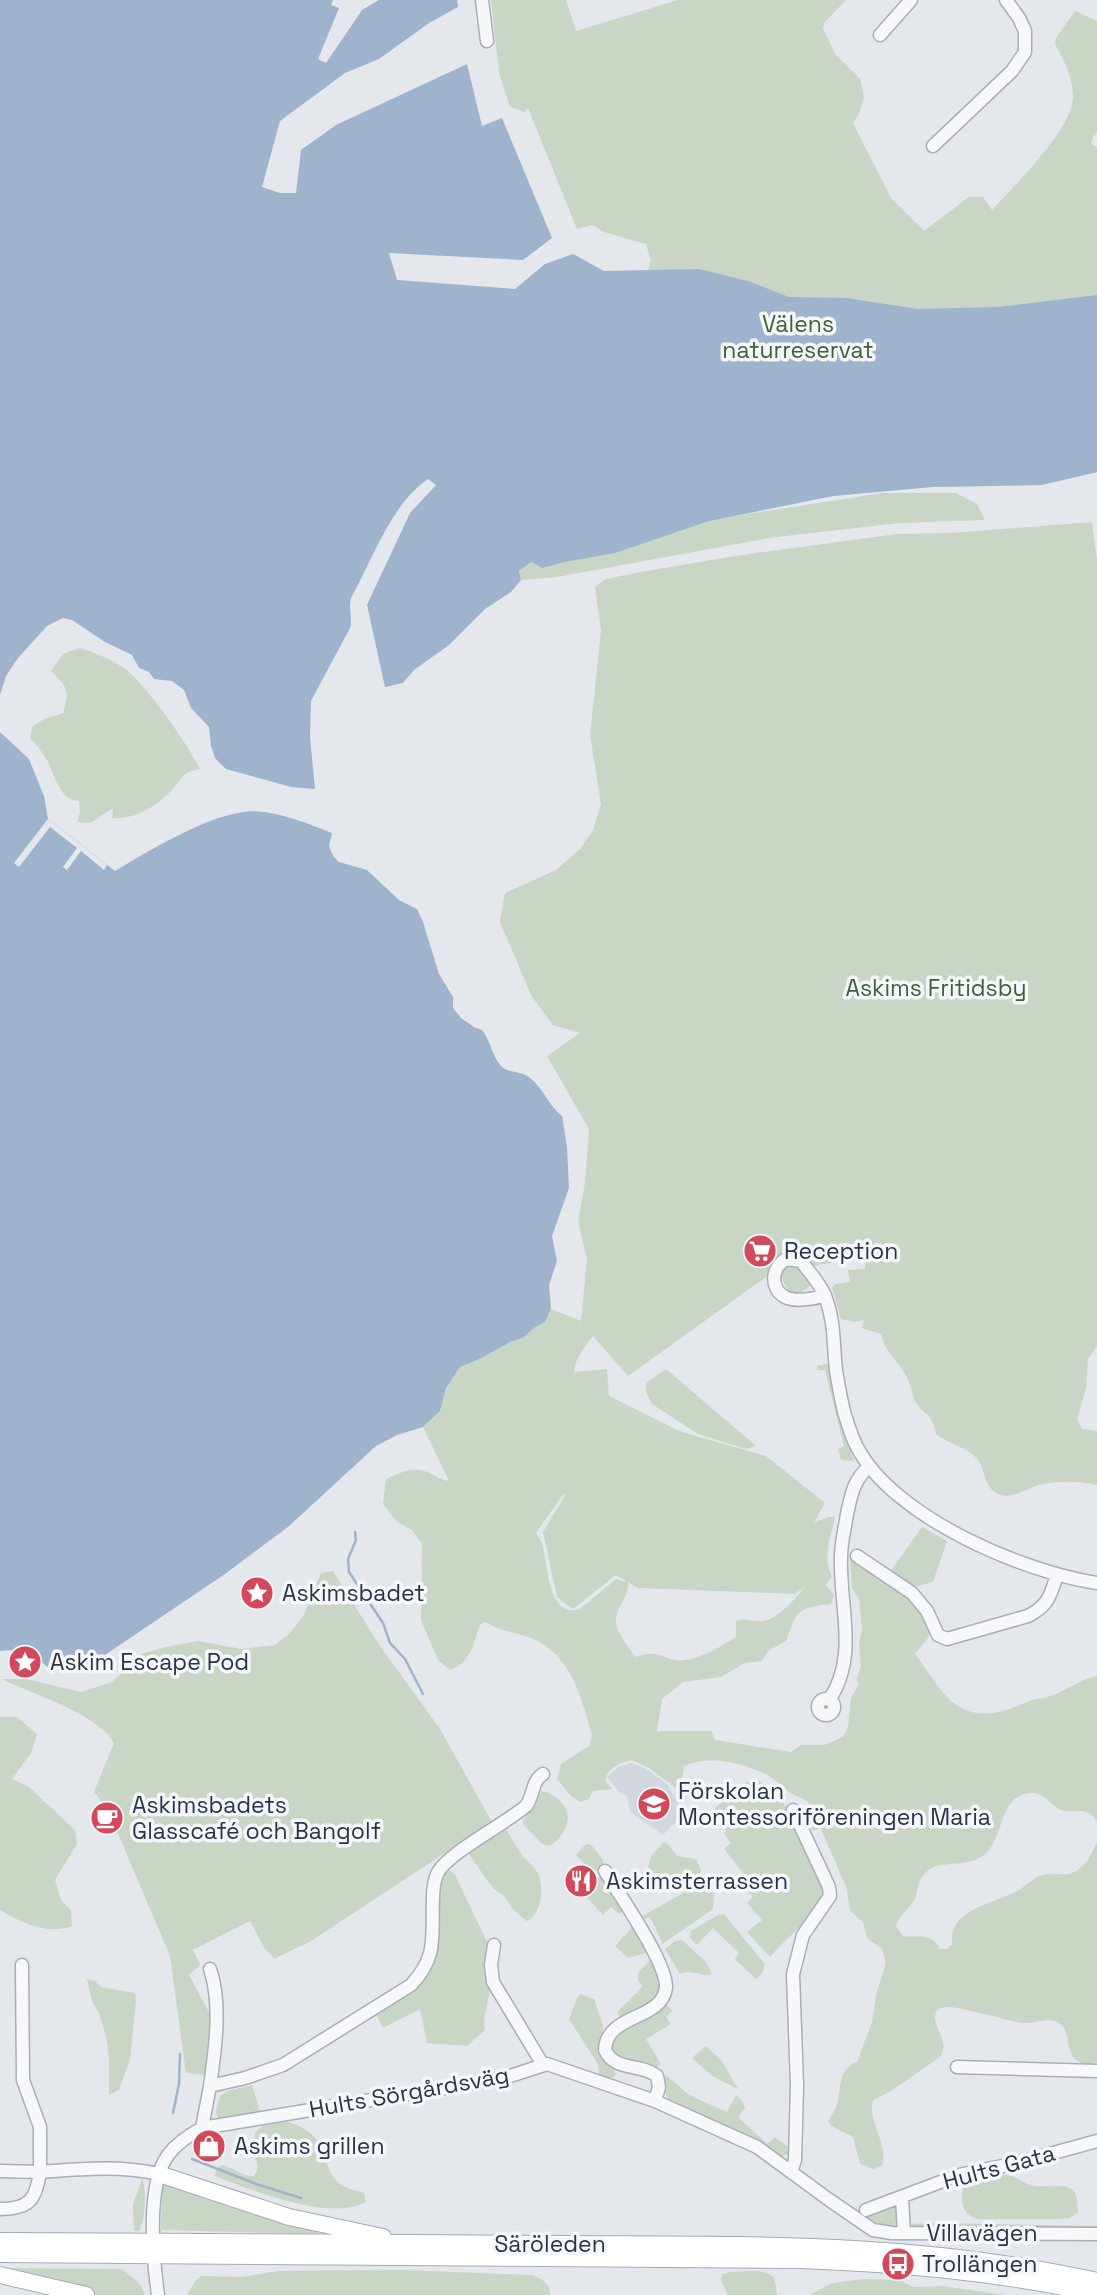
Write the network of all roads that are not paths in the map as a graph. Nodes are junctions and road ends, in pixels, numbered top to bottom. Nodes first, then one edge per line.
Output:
1 (482, 0) edge
2 (911, 0) edge
3 (1006, 0) edge
4 (880, 35) dead end
5 (487, 41) dead end
6 (933, 146) dead end
7 (825, 1295) dead end
8 (869, 1466) junction
9 (857, 1556) dead end
10 (1056, 1575) junction
11 (1097, 1583) edge
12 (829, 1700) dead end
13 (543, 1774) dead end
14 (793, 1810) dead end
15 (605, 1871) dead end
16 (494, 1945) dead end
17 (22, 1965) dead end
18 (210, 1969) dead end
19 (543, 2065) junction
20 (957, 2067) dead end
21 (1097, 2071) edge
22 (210, 2086) junction
23 (655, 2101) junction
24 (202, 2128) junction
25 (1097, 2141) edge
26 (0, 2171) edge
27 (40, 2172) junction
28 (791, 2172) junction
29 (159, 2174) junction
30 (902, 2198) junction
31 (0, 2209) edge
32 (866, 2210) dead end
33 (904, 2233) junction
34 (1097, 2234) edge
35 (0, 2241) edge
36 (402, 2244) junction
37 (154, 2248) junction
38 (0, 2254) edge
39 (0, 2275) edge
40 (1097, 2281) edge
41 (1097, 2294) edge
42 (86, 2295) edge
43 (158, 2295) edge

1 - 5 street
2 - 4 street
3 - 6 street
7 - 8 street
8 - 10 street
8 - 12 street
9 - 10 street
10 - 11 street
13 - 22 street
14 - 28 street
15 - 23 street
16 - 19 street
17 - 27 street
18 - 22 street
19 - 23 street
19 - 24 street, Hults Sörgårdsväg
20 - 21 street
22 - 24 street
23 - 28 street
24 - 29 street
25 - 30 street, Hults Gata
26 - 27 street
27 - 29 street
27 - 31 street
28 - 33 street, Villavägen
29 - 36 main road
29 - 37 street
30 - 32 street, Hults Gata
30 - 33 street
33 - 34 street, Villavägen
35 - 37 main road, Säröleden
36 - 37 main road, Säröleden
36 - 40 main road, Säröleden
37 - 38 main road, Säröleden
37 - 41 main road, Säröleden
37 - 43 street
39 - 42 main road

